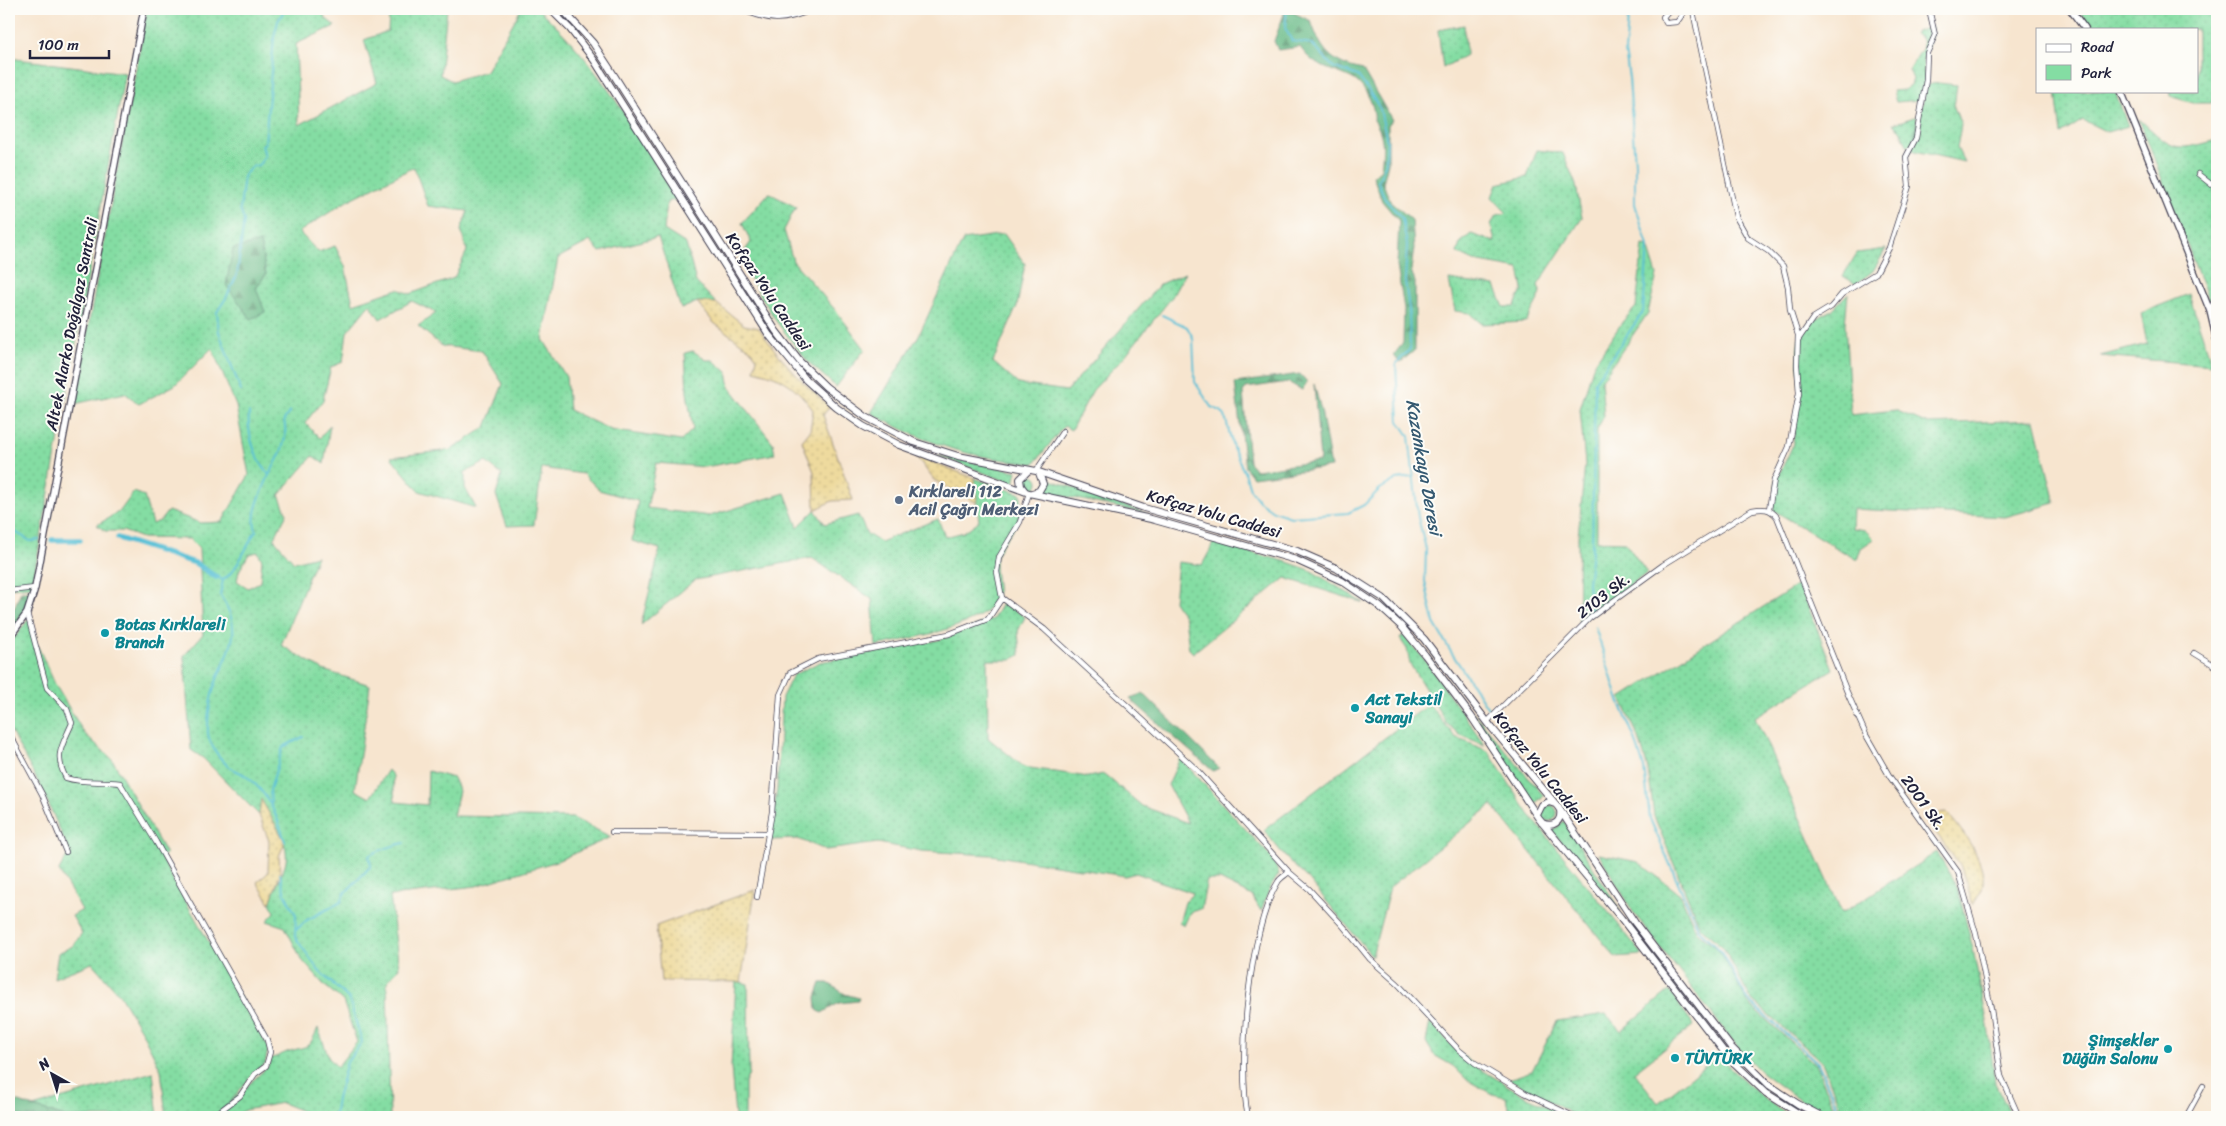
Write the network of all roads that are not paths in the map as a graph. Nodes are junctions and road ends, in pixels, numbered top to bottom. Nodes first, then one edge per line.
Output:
1 (144, 9) edge
2 (550, 9) edge
3 (562, 9) edge
4 (573, 9) edge
5 (740, 9) edge
6 (813, 9) edge
7 (1929, 9) edge
8 (2070, 9) edge
9 (1694, 10) edge
10 (1685, 11) junction
11 (571, 17) junction
12 (2084, 28) edge
13 (2121, 92) edge
14 (2198, 174) dead end
15 (2217, 189) edge
16 (2217, 294) edge
17 (2210, 311) junction
18 (1798, 340) junction
19 (2217, 341) edge
20 (1063, 430) dead end
21 (1028, 471) junction
22 (1038, 472) junction
23 (1027, 492) junction
24 (1771, 510) junction
25 (35, 588) junction
26 (9, 591) edge
27 (1002, 598) junction
28 (27, 614) junction
29 (9, 638) edge
30 (2194, 653) dead end
31 (2217, 667) edge
32 (1487, 722) junction
33 (9, 733) edge
34 (1558, 807) junction
35 (1537, 816) junction
36 (1541, 823) junction
37 (612, 832) dead end
38 (768, 832) junction
39 (66, 852) dead end
40 (1289, 872) junction
41 (756, 897) dead end
42 (2203, 1086) dead end
43 (1807, 1109) junction
44 (212, 1117) edge
45 (1248, 1117) edge
46 (1575, 1117) edge
47 (1803, 1117) edge
48 (1824, 1117) edge
49 (2019, 1117) edge
50 (2186, 1117) edge

1 - 25 street, Altek Alarko Doğalgaz Santrali
2 - 23 main road, Kofçaz Yolu Caddesi
3 - 11 main road, Kofçaz Yolu Caddesi
4 - 11 street
5 - 6 street
7 - 18 street
8 - 12 street
9 - 10 street
9 - 18 street
10 - 10 street
11 - 21 main road, Kofçaz Yolu Caddesi
13 - 17 street
14 - 15 street
16 - 17 street
17 - 19 street
18 - 24 street
20 - 22 street
21 - 22 main road, Kofçaz Yolu Caddesi
21 - 23 main road
22 - 23 main road
22 - 32 main road, Kofçaz Yolu Caddesi
23 - 27 street
23 - 35 main road, Kofçaz Yolu Caddesi
24 - 32 street, 2103 Sk.
24 - 49 street, 2001 Sk.
25 - 26 street
25 - 28 street, Altek Alarko Doğalgaz Santrali
27 - 38 street
27 - 40 street
28 - 29 street, Altek Alarko Doğalgaz Santrali
28 - 44 street
30 - 31 street
32 - 34 main road, Kofçaz Yolu Caddesi
33 - 39 street
34 - 35 main road
34 - 36 main road
34 - 43 main road, Kofçaz Yolu Caddesi
35 - 36 main road, Kofçaz Yolu Caddesi
36 - 47 main road, Kofçaz Yolu Caddesi
37 - 38 street
38 - 41 street
40 - 45 street
40 - 46 street
42 - 50 street
43 - 47 street
43 - 48 main road, Kofçaz Yolu Caddesi

